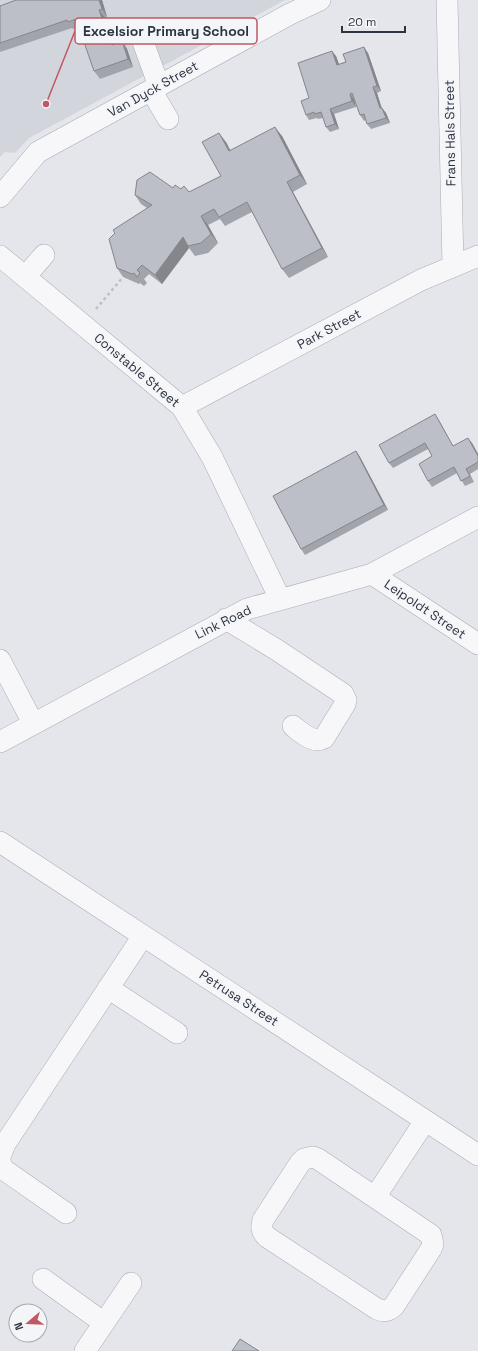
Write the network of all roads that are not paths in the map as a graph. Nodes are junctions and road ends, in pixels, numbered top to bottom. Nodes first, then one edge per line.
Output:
1 (320, 0) edge
2 (447, 0) edge
3 (143, 42) dead end
4 (155, 88) junction
5 (168, 119) dead end
6 (0, 197) edge
7 (0, 256) edge
8 (44, 256) dead end
9 (478, 256) edge
10 (453, 266) junction
11 (25, 277) junction
12 (182, 407) junction
13 (478, 516) edge
14 (372, 574) junction
15 (280, 599) junction
16 (226, 619) junction
17 (478, 644) edge
18 (0, 660) edge
19 (33, 724) junction
20 (293, 726) dead end
21 (0, 742) edge
22 (0, 842) edge
23 (143, 936) junction
24 (108, 988) junction
25 (177, 1033) dead end
26 (425, 1120) junction
27 (478, 1155) edge
28 (0, 1157) edge
29 (0, 1162) edge
30 (375, 1197) junction
31 (66, 1213) dead end
32 (44, 1278) dead end
33 (131, 1283) dead end
34 (104, 1323) junction
35 (85, 1351) edge

1 - 4 street, Van Dyck Street
2 - 10 street, Frans Hals Street
3 - 4 street
4 - 5 street
4 - 6 street, Van Dyck Street
7 - 11 street, Constable Street
8 - 11 street
9 - 10 street, Park Street
10 - 12 street, Park Street
11 - 12 street, Constable Street
12 - 15 street, Constable Street
13 - 14 street, Link Road
14 - 15 street, Link Road
14 - 17 street, Leipoldt Street
15 - 16 street, Link Road
16 - 19 street, Link Road
16 - 20 street
18 - 19 street
19 - 21 street, Link Road
22 - 23 street, Petrusa Street
23 - 24 street
23 - 26 street, Petrusa Street
24 - 25 street
24 - 28 street
26 - 27 street, Petrusa Street
26 - 30 street
29 - 31 street
30 - 30 street
32 - 34 street
33 - 34 street
34 - 35 street

